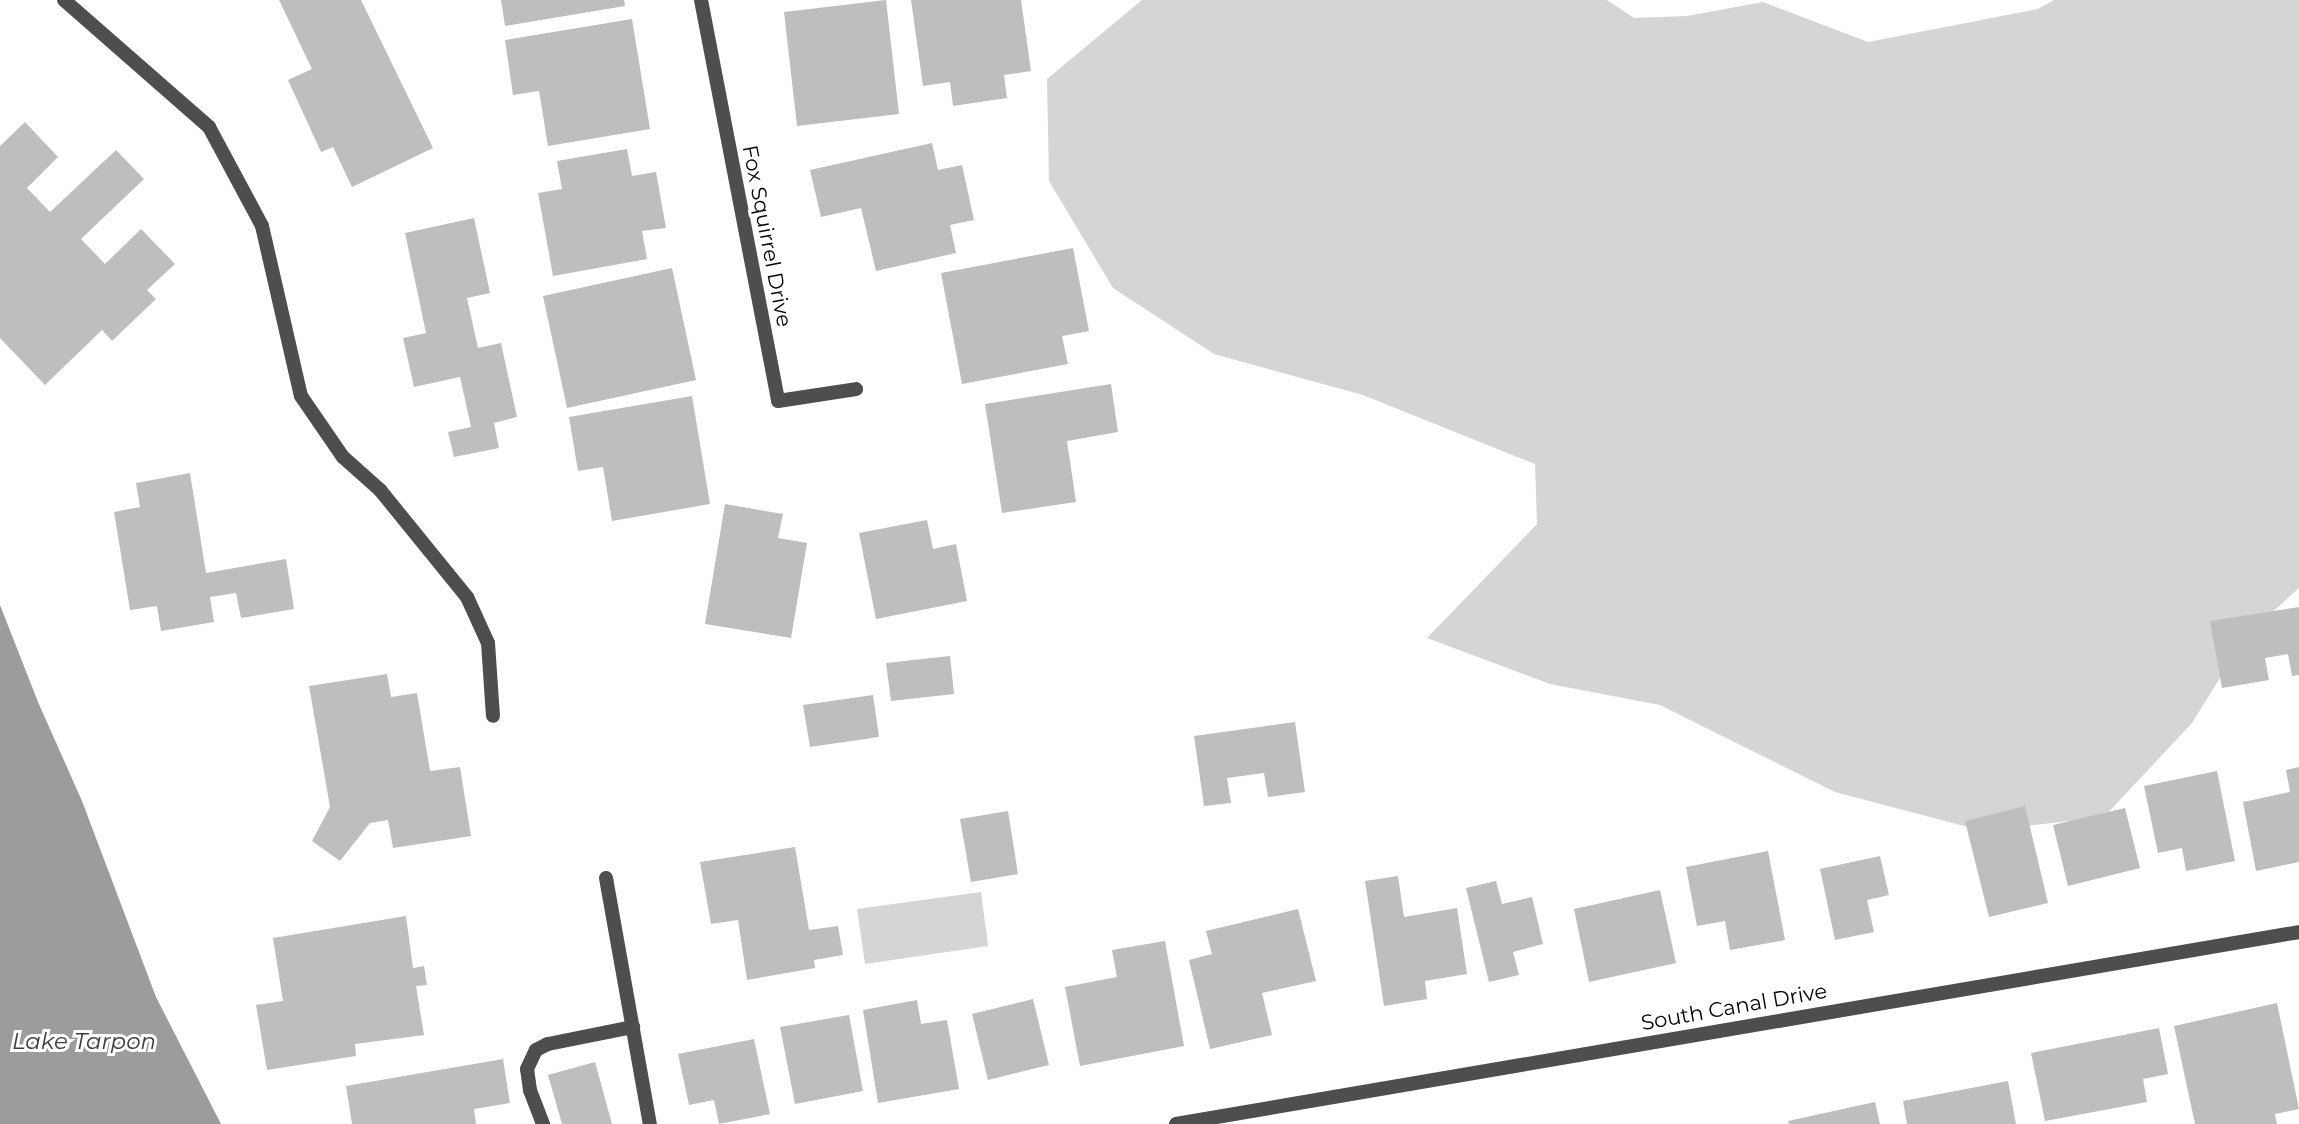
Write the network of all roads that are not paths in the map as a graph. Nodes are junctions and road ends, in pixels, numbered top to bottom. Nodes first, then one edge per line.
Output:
1 (64, 0) edge
2 (701, 0) edge
3 (856, 389) dead end
4 (493, 716) dead end
5 (606, 878) dead end
6 (2299, 932) edge
7 (633, 1027) junction
8 (542, 1124) edge
9 (650, 1124) edge
10 (1176, 1124) edge

1 - 4 street
2 - 3 street, Fox Squirrel Drive
5 - 7 street
6 - 10 street, South Canal Drive
7 - 8 street
7 - 9 street

